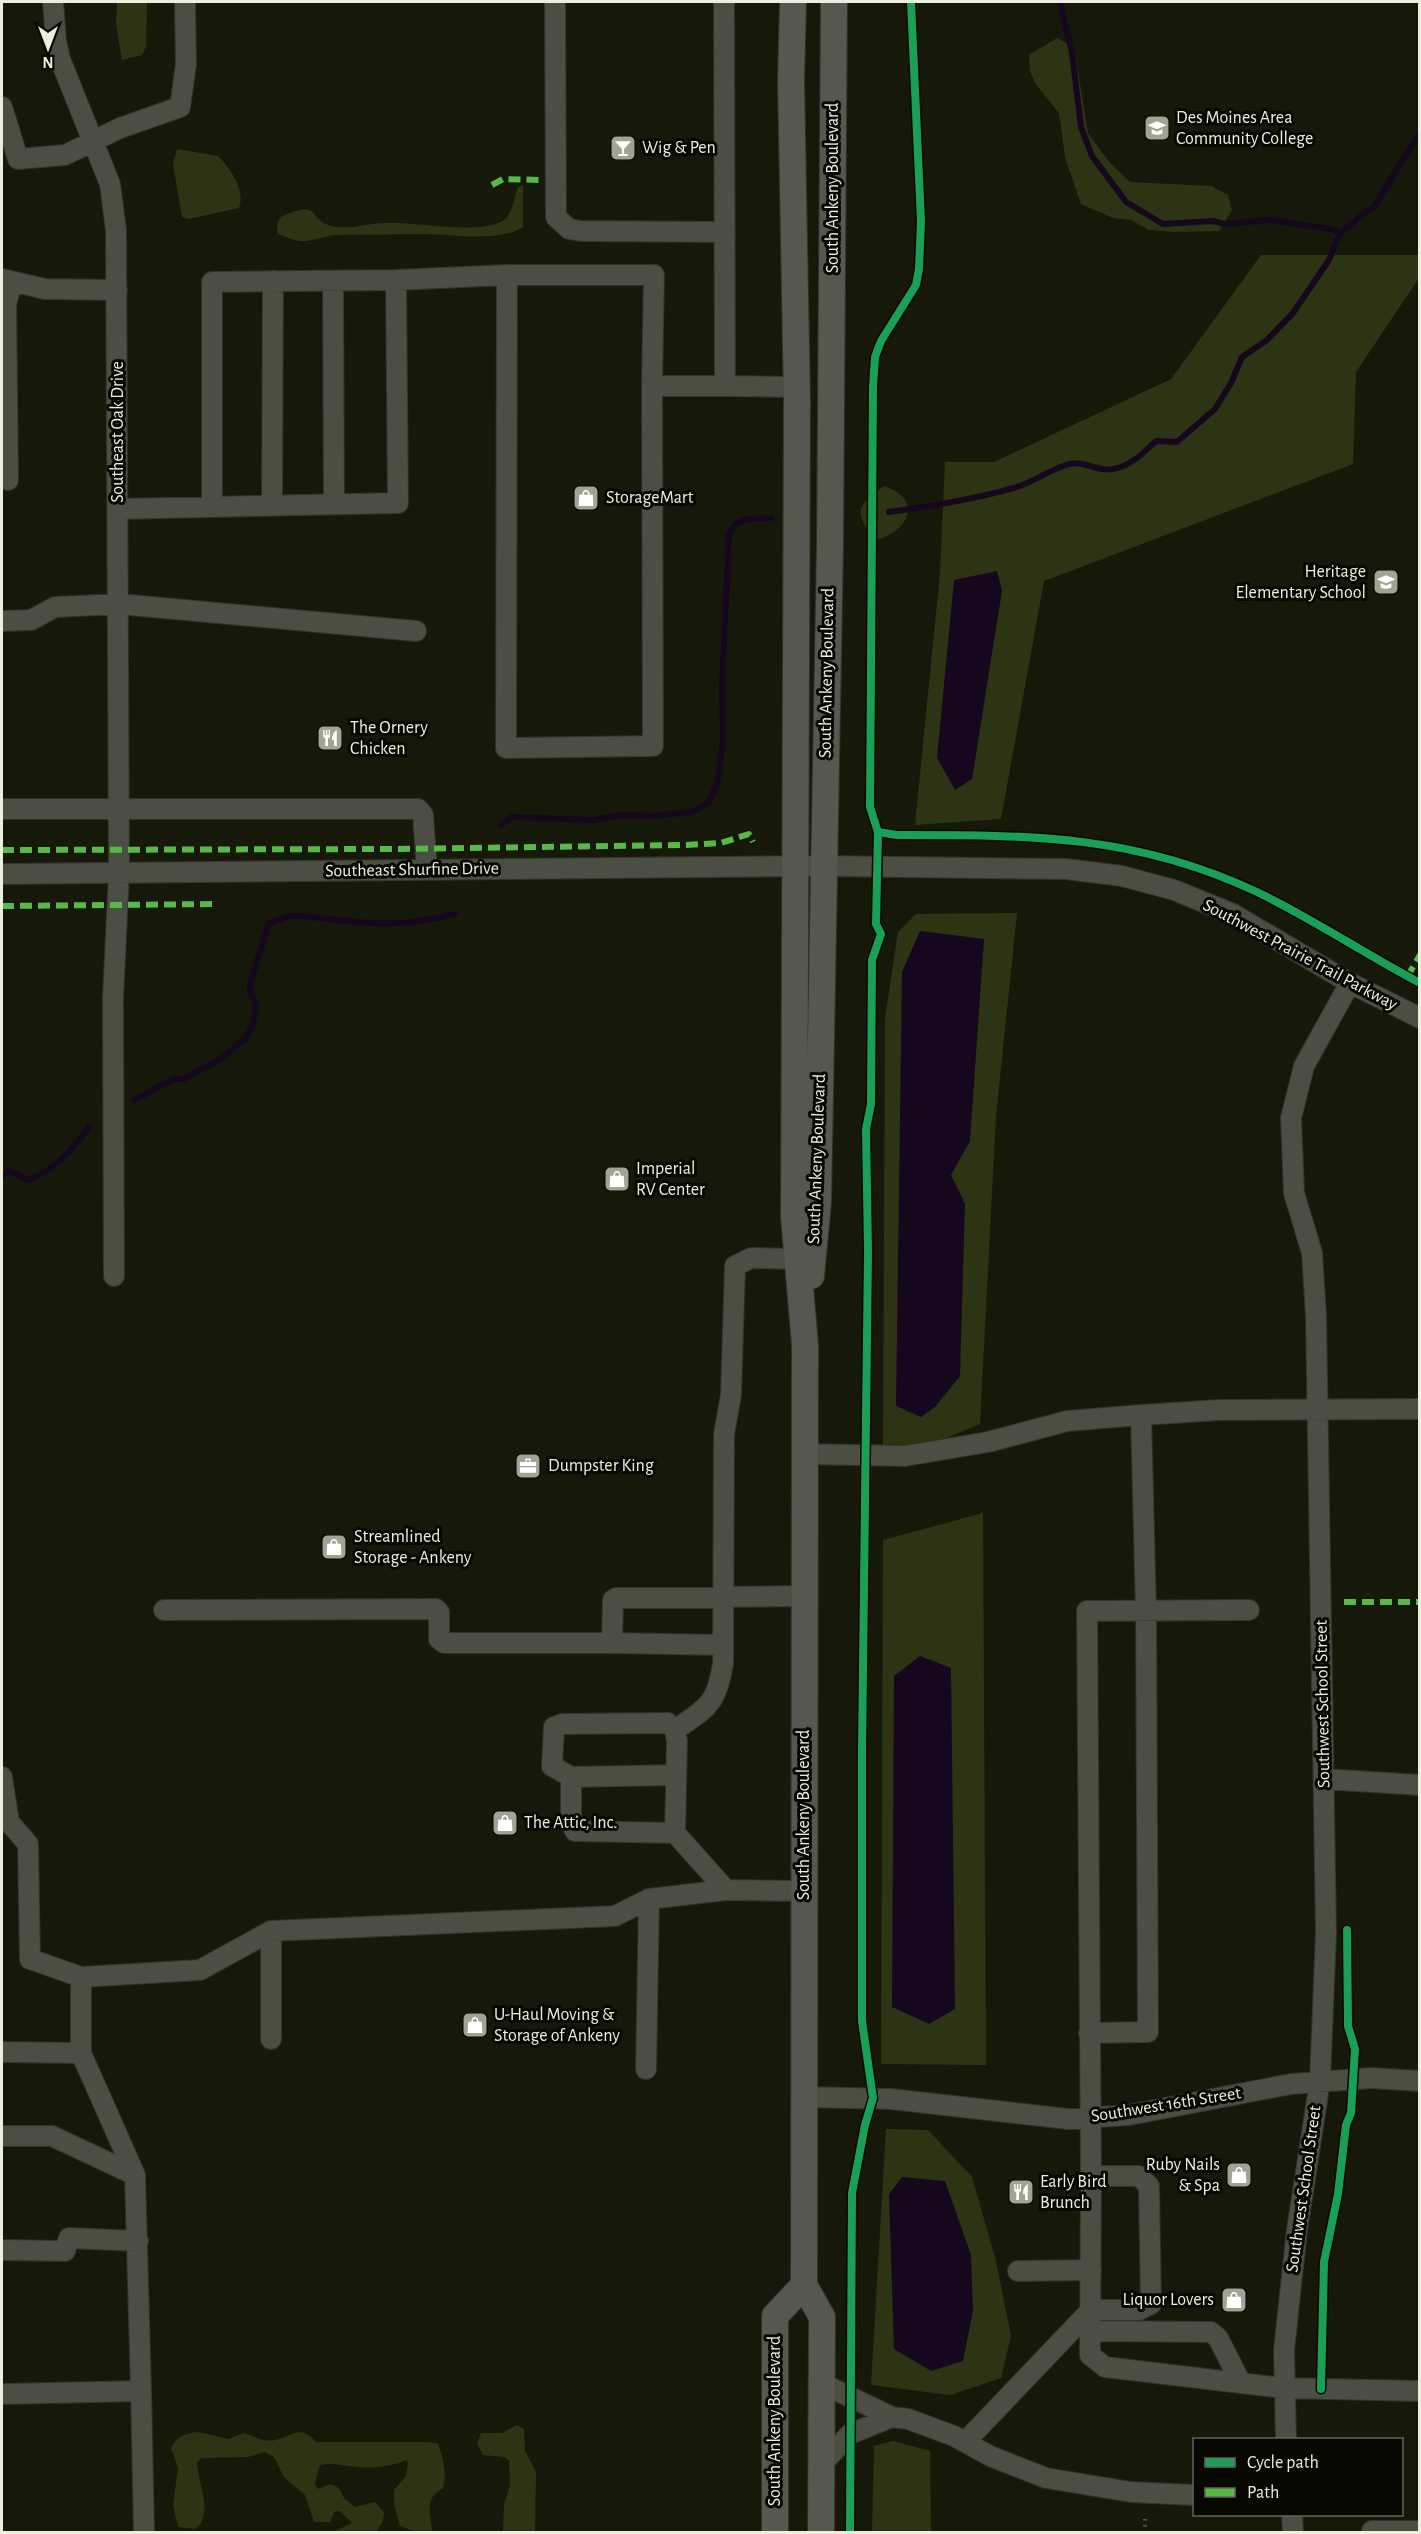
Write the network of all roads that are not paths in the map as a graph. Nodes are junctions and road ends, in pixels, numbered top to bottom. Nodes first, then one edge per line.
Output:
1 (53, 2) edge
2 (185, 2) edge
3 (555, 2) edge
4 (724, 2) edge
5 (793, 2) edge
6 (834, 2) edge
7 (2, 107) edge
8 (93, 142) junction
9 (10, 160) edge
10 (725, 232) junction
11 (507, 275) junction
12 (7, 280) edge
13 (396, 280) junction
14 (273, 281) junction
15 (333, 281) junction
16 (117, 290) junction
17 (652, 386) junction
18 (725, 386) junction
19 (797, 387) junction
20 (8, 480) dead end
21 (334, 504) junction
22 (272, 505) junction
23 (212, 506) junction
24 (118, 509) junction
25 (118, 604) junction
26 (2, 621) edge
27 (416, 631) dead end
28 (2, 809) edge
29 (118, 809) junction
30 (823, 866) junction
31 (796, 867) junction
32 (427, 870) junction
33 (118, 873) junction
34 (2, 874) edge
35 (1350, 983) junction
36 (1419, 1018) edge
37 (798, 1259) junction
38 (114, 1276) dead end
39 (805, 1345) junction
40 (1419, 1409) edge
41 (1317, 1410) junction
42 (1142, 1415) junction
43 (805, 1454) junction
44 (805, 1596) junction
45 (724, 1597) junction
46 (164, 1610) dead end
47 (1249, 1610) dead end
48 (1146, 1611) junction
49 (612, 1643) junction
50 (723, 1645) junction
51 (675, 1730) junction
52 (676, 1775) junction
53 (2, 1777) edge
54 (571, 1777) junction
55 (1324, 1779) junction
56 (1419, 1785) edge
57 (675, 1833) junction
58 (726, 1890) junction
59 (804, 1891) junction
60 (649, 1899) junction
61 (271, 1931) junction
62 (81, 1977) junction
63 (1089, 2033) junction
64 (271, 2039) dead end
65 (2, 2052) edge
66 (81, 2053) junction
67 (646, 2069) dead end
68 (1320, 2081) junction
69 (1419, 2081) edge
70 (804, 2097) junction
71 (1090, 2117) junction
72 (2, 2136) edge
73 (135, 2175) junction
74 (1091, 2176) junction
75 (138, 2241) junction
76 (2, 2250) edge
77 (1091, 2270) junction
78 (1018, 2271) dead end
79 (804, 2285) junction
80 (1091, 2310) junction
81 (1091, 2331) junction
82 (1241, 2383) junction
83 (823, 2384) junction
84 (1283, 2388) junction
85 (141, 2391) junction
86 (1419, 2391) edge
87 (2, 2394) edge
88 (892, 2417) junction
89 (1286, 2438) edge
90 (965, 2442) junction
91 (821, 2465) junction
92 (1193, 2495) edge
93 (1292, 2516) edge
94 (1372, 2531) edge
95 (1419, 2531) edge
96 (144, 2532) edge
97 (776, 2532) edge
98 (821, 2532) edge
99 (1293, 2532) edge

1 - 8 street, Southeast Oak Drive
2 - 8 street
3 - 10 street
4 - 10 street
5 - 19 main road, South Ankeny Boulevard
6 - 30 main road, South Ankeny Boulevard
7 - 9 street
8 - 9 street
8 - 16 street, Southeast Oak Drive
10 - 18 street
11 - 13 street
11 - 17 street
11 - 17 street
12 - 16 street
12 - 20 street
13 - 15 street
13 - 21 street
14 - 15 street
14 - 22 street
14 - 23 street
15 - 21 street
16 - 24 street, Southeast Oak Drive
17 - 18 street
18 - 19 street
19 - 31 main road, South Ankeny Boulevard
21 - 22 street
22 - 23 street
23 - 24 street
24 - 25 street, Southeast Oak Drive
25 - 26 street
25 - 27 street
25 - 29 street, Southeast Oak Drive
28 - 29 street
29 - 32 street
29 - 33 street, Southeast Oak Drive
30 - 31 street, Southeast Shurfine Drive
30 - 35 street, Southwest Prairie Trail Parkway
30 - 39 main road, South Ankeny Boulevard
31 - 32 street, Southeast Shurfine Drive
31 - 37 main road, South Ankeny Boulevard
32 - 33 street, Southeast Shurfine Drive
33 - 34 street, Southeast Shurfine Drive
33 - 38 street, Southeast Oak Drive
35 - 36 street, Southwest Prairie Trail Parkway
35 - 41 street, Southwest School Street
37 - 39 main road, South Ankeny Boulevard
37 - 45 street
39 - 43 main road, South Ankeny Boulevard
40 - 41 street
41 - 42 street
41 - 55 street, Southwest School Street
42 - 43 street
42 - 48 street
43 - 44 main road, South Ankeny Boulevard
44 - 45 street
44 - 59 main road, South Ankeny Boulevard
45 - 49 street
45 - 50 street
46 - 49 street
47 - 48 street
48 - 63 street
48 - 63 street
49 - 50 street
50 - 51 street
51 - 52 street
51 - 54 street
52 - 54 street
52 - 57 street
53 - 62 street
54 - 57 street
55 - 56 street
55 - 68 street, Southwest School Street
57 - 58 street
58 - 59 street
58 - 60 street
59 - 70 main road, South Ankeny Boulevard
60 - 61 street
60 - 67 street
61 - 62 street
61 - 64 street
62 - 66 street
63 - 71 street
65 - 66 street
66 - 73 street
68 - 69 street, Southwest 16th Street
68 - 71 street, Southwest 16th Street
68 - 84 street, Southwest School Street
70 - 71 street, Southwest 16th Street
70 - 79 main road, South Ankeny Boulevard
71 - 74 street
72 - 73 street
73 - 75 street
74 - 77 street
74 - 80 street
75 - 76 street
75 - 85 street
77 - 78 street
77 - 80 street
79 - 83 main road, South Ankeny Boulevard
79 - 97 main road, South Ankeny Boulevard
80 - 81 street
80 - 90 street
81 - 82 street
81 - 82 street
82 - 84 street
83 - 88 street
83 - 91 main road, South Ankeny Boulevard
84 - 86 street
84 - 89 street, Southwest School Street
85 - 87 street
85 - 96 street
88 - 90 street
88 - 91 street
90 - 92 street
91 - 98 main road, South Ankeny Boulevard
93 - 99 street
94 - 95 street

